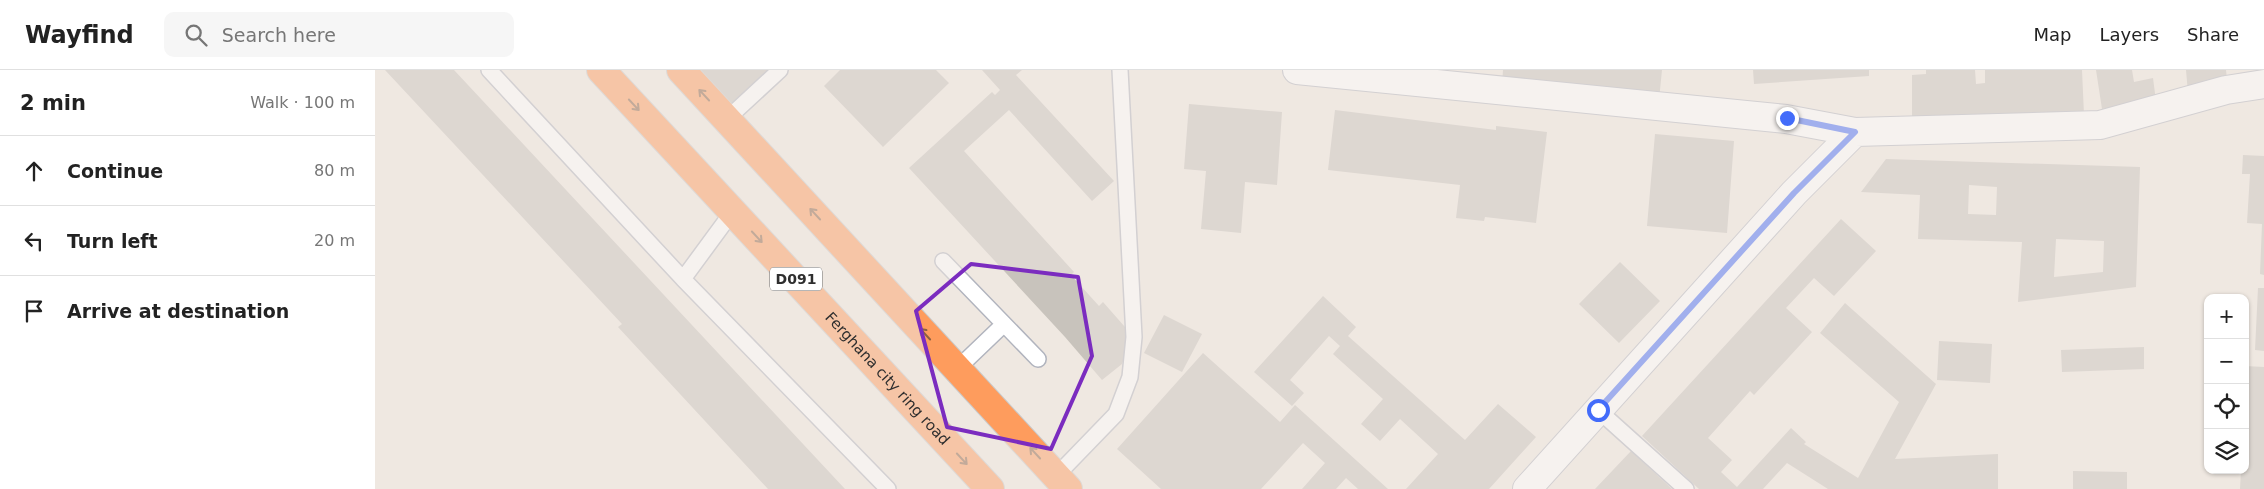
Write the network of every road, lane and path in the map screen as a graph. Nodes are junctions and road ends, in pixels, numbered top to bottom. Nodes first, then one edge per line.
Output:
1 (489, 70) edge
2 (601, 70) edge
3 (681, 70) edge
4 (780, 70) edge
5 (1120, 70) edge
6 (1297, 70) edge
7 (2264, 84) edge
8 (727, 119) junction
9 (1855, 132) junction
10 (733, 211) junction
11 (943, 261) dead end
12 (683, 279) junction
13 (1005, 324) junction
14 (1039, 359) dead end
15 (957, 370) junction
16 (1598, 410) junction
17 (1062, 482) edge
18 (888, 489) edge
19 (990, 489) edge
20 (1527, 489) edge
21 (1686, 489) edge

1 - 12 lane
2 -> 10 highway, Ferghana city ring road / D091
8 -> 3 highway
4 - 8 lane
5 - 17 lane
6 - 9 street
7 - 9 street
15 -> 8 highway
9 - 16 street
10 - 12 lane
10 -> 19 highway, Ferghana city ring road / D091
11 - 13 lane
12 - 18 lane
13 - 14 lane
13 - 15 lane
17 -> 15 highway
16 - 20 street
16 - 21 lane

